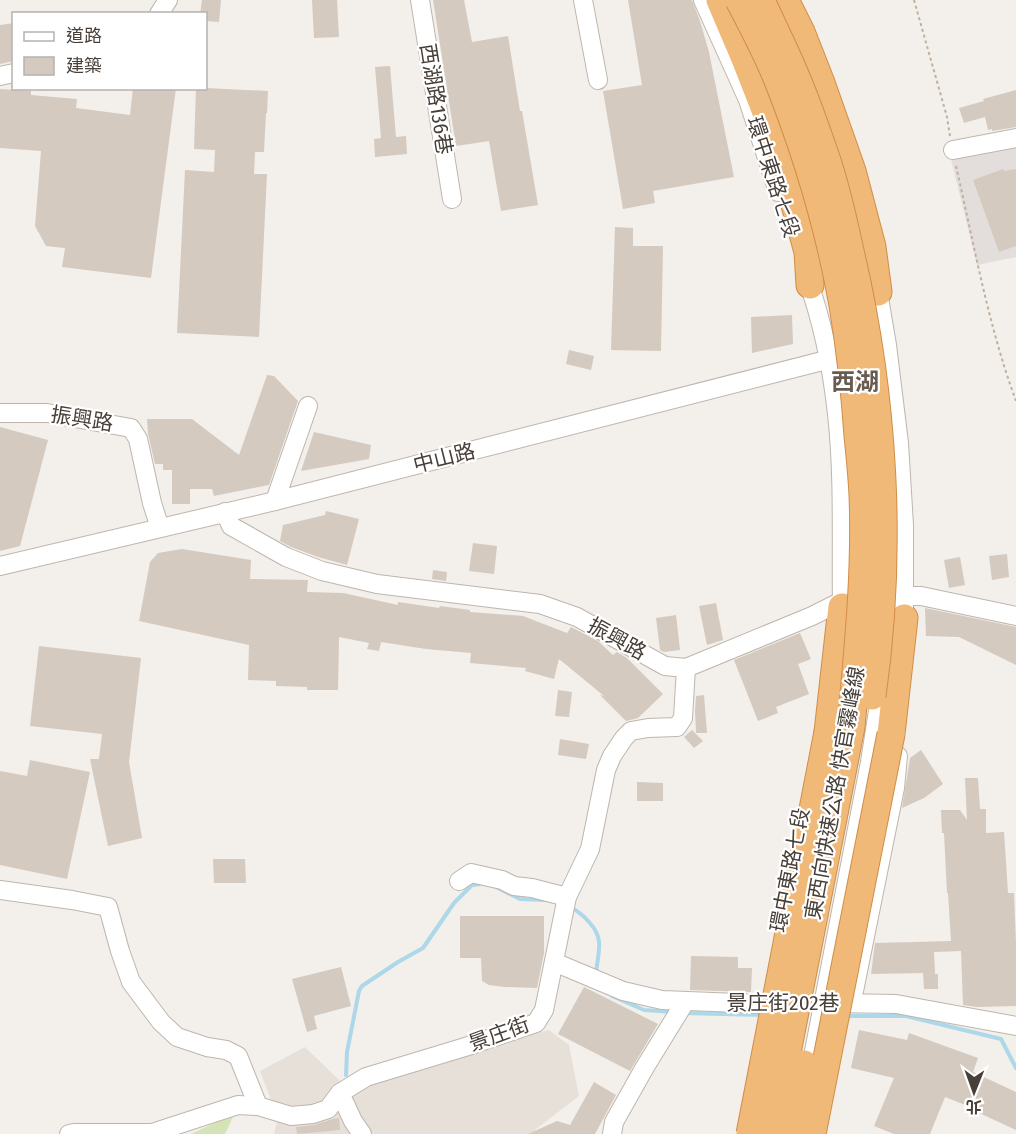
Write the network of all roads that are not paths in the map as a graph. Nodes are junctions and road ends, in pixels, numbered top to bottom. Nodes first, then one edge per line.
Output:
1 (420, 0) edge
2 (583, 0) edge
3 (703, 0) edge
4 (720, 0) edge
5 (734, 0) edge
6 (739, 0) edge
7 (760, 0) edge
8 (767, 0) edge
9 (785, 0) edge
10 (799, 0) edge
11 (598, 80) dead end
12 (1016, 138) edge
13 (953, 150) road end
14 (452, 199) dead end
15 (810, 285) junction
16 (878, 292) junction
17 (887, 345) junction
18 (829, 359) junction
19 (308, 406) dead end
20 (0, 413) edge
21 (275, 501) junction
22 (225, 512) junction
23 (160, 528) junction
24 (0, 566) edge
25 (842, 604) junction
26 (904, 607) junction
27 (1016, 616) edge
28 (686, 668) junction
29 (459, 881) dead end
30 (0, 890) edge
31 (567, 897) junction
32 (554, 962) junction
33 (685, 1002) junction
34 (851, 1003) junction
35 (764, 1004) junction
36 (790, 1012) junction
37 (821, 1012) junction
38 (1016, 1026) edge
39 (340, 1093) junction
40 (258, 1106) junction
41 (352, 1130) edge
42 (69, 1134) edge
43 (612, 1134) edge
44 (738, 1134) edge
45 (750, 1134) edge
46 (766, 1134) edge
47 (771, 1134) edge
48 (790, 1134) edge
49 (798, 1134) edge
50 (812, 1134) edge
51 (823, 1134) edge

1 - 14 street, 西湖路136巷
2 - 11 street
3 - 15 street, 環中東路七段
4 - 15 highway
5 - 18 street, 環中東路七段
6 - 47 highway, 東西向快速公路 快官霧峰線, bridge
7 - 48 highway, 東西向快速公路 快官霧峰線, bridge
8 - 16 street
9 - 16 highway
10 - 16 street
12 - 13 street
15 - 18 street, 環中東路七段
16 - 17 street
17 - 18 street, 中山路
17 - 26 street
18 - 21 street, 中山路
18 - 25 street, 環中東路七段
19 - 21 street
20 - 23 street, 振興路
21 - 22 street, 中山路
22 - 23 street, 中山路
22 - 28 street, 振興路
23 - 24 street, 中山路
25 - 26 street
25 - 28 street
25 - 35 street, 環中東路七段
25 - 36 street, 環中東路七段
25 - 45 highway, bridge
26 - 27 street
26 - 34 street
26 - 37 street
26 - 50 highway, bridge
28 - 31 street, 景庄街
29 - 31 street
30 - 40 street
31 - 32 street, 景庄街
32 - 33 street, 景庄街202巷
32 - 39 street, 景庄街
33 - 35 street, 景庄街202巷
33 - 43 street
34 - 37 street, 景庄街202巷
34 - 38 street, 景庄街202巷
34 - 51 street
35 - 36 street, 景庄街202巷
35 - 44 street, 環中東路七段
36 - 37 street, 景庄街202巷
36 - 46 street, 環中東路七段
37 - 49 street
39 - 40 street, 景庄街
39 - 41 street
40 - 42 street, 景庄街

